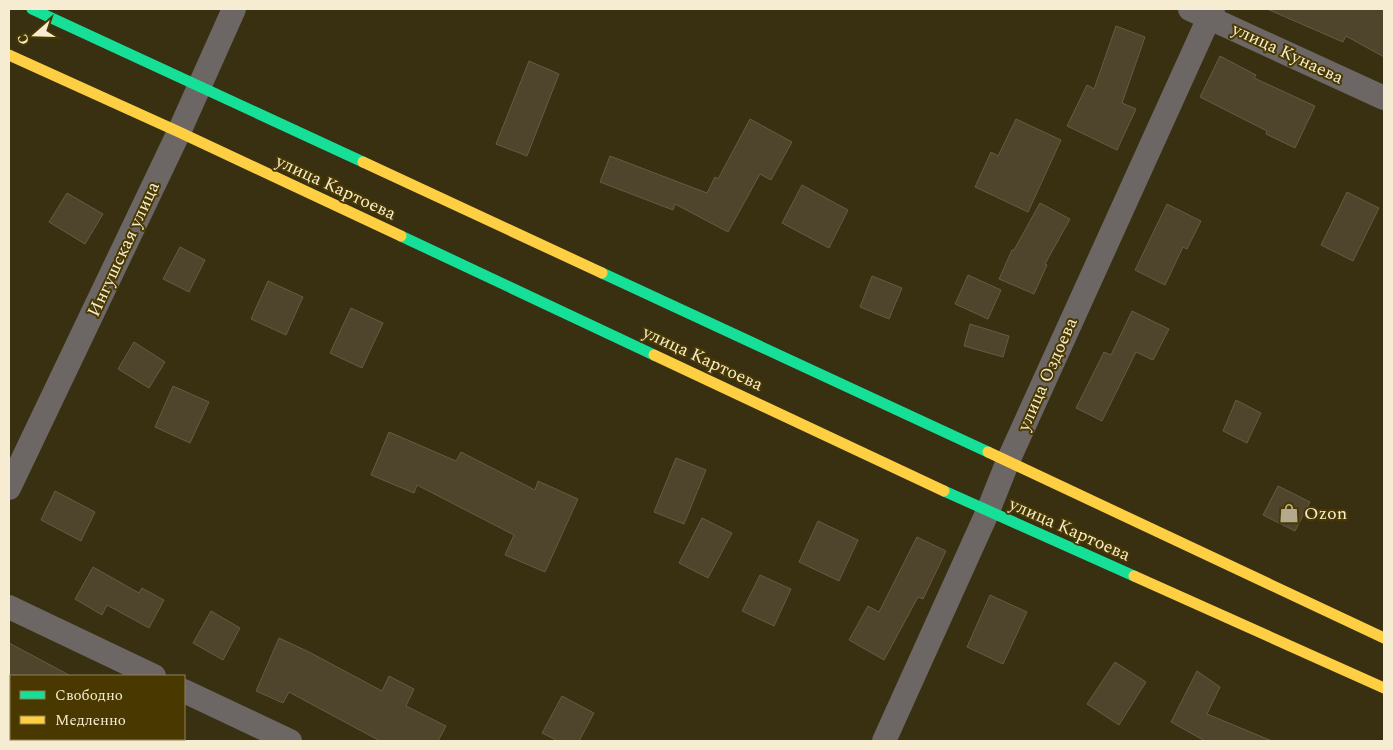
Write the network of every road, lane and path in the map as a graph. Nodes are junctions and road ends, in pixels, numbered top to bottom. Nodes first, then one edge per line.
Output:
1 (32, 9) edge
2 (234, 9) edge
3 (1204, 11) edge
4 (9, 55) edge
5 (199, 86) junction
6 (1384, 98) edge
7 (179, 132) junction
8 (1008, 461) junction
9 (9, 488) edge
10 (988, 512) junction
11 (9, 607) edge
12 (1384, 638) edge
13 (152, 675) edge
14 (1384, 688) edge
15 (185, 691) edge
16 (290, 741) edge
17 (884, 741) edge

1 - 5 main road, улица Картоева
2 - 5 street, Ингушская улица
3 - 6 street, улица Кунаева
3 - 8 street, улица Оздоева
4 - 7 main road, улица Картоева
5 - 7 street, Ингушская улица
5 - 8 main road, улица Картоева
7 - 9 street, Ингушская улица
7 - 10 main road, улица Картоева
8 - 10 street, улица Оздоева
8 - 12 main road, улица Картоева
10 - 14 main road, улица Картоева
10 - 17 street, улица Оздоева
11 - 13 street
15 - 16 street

